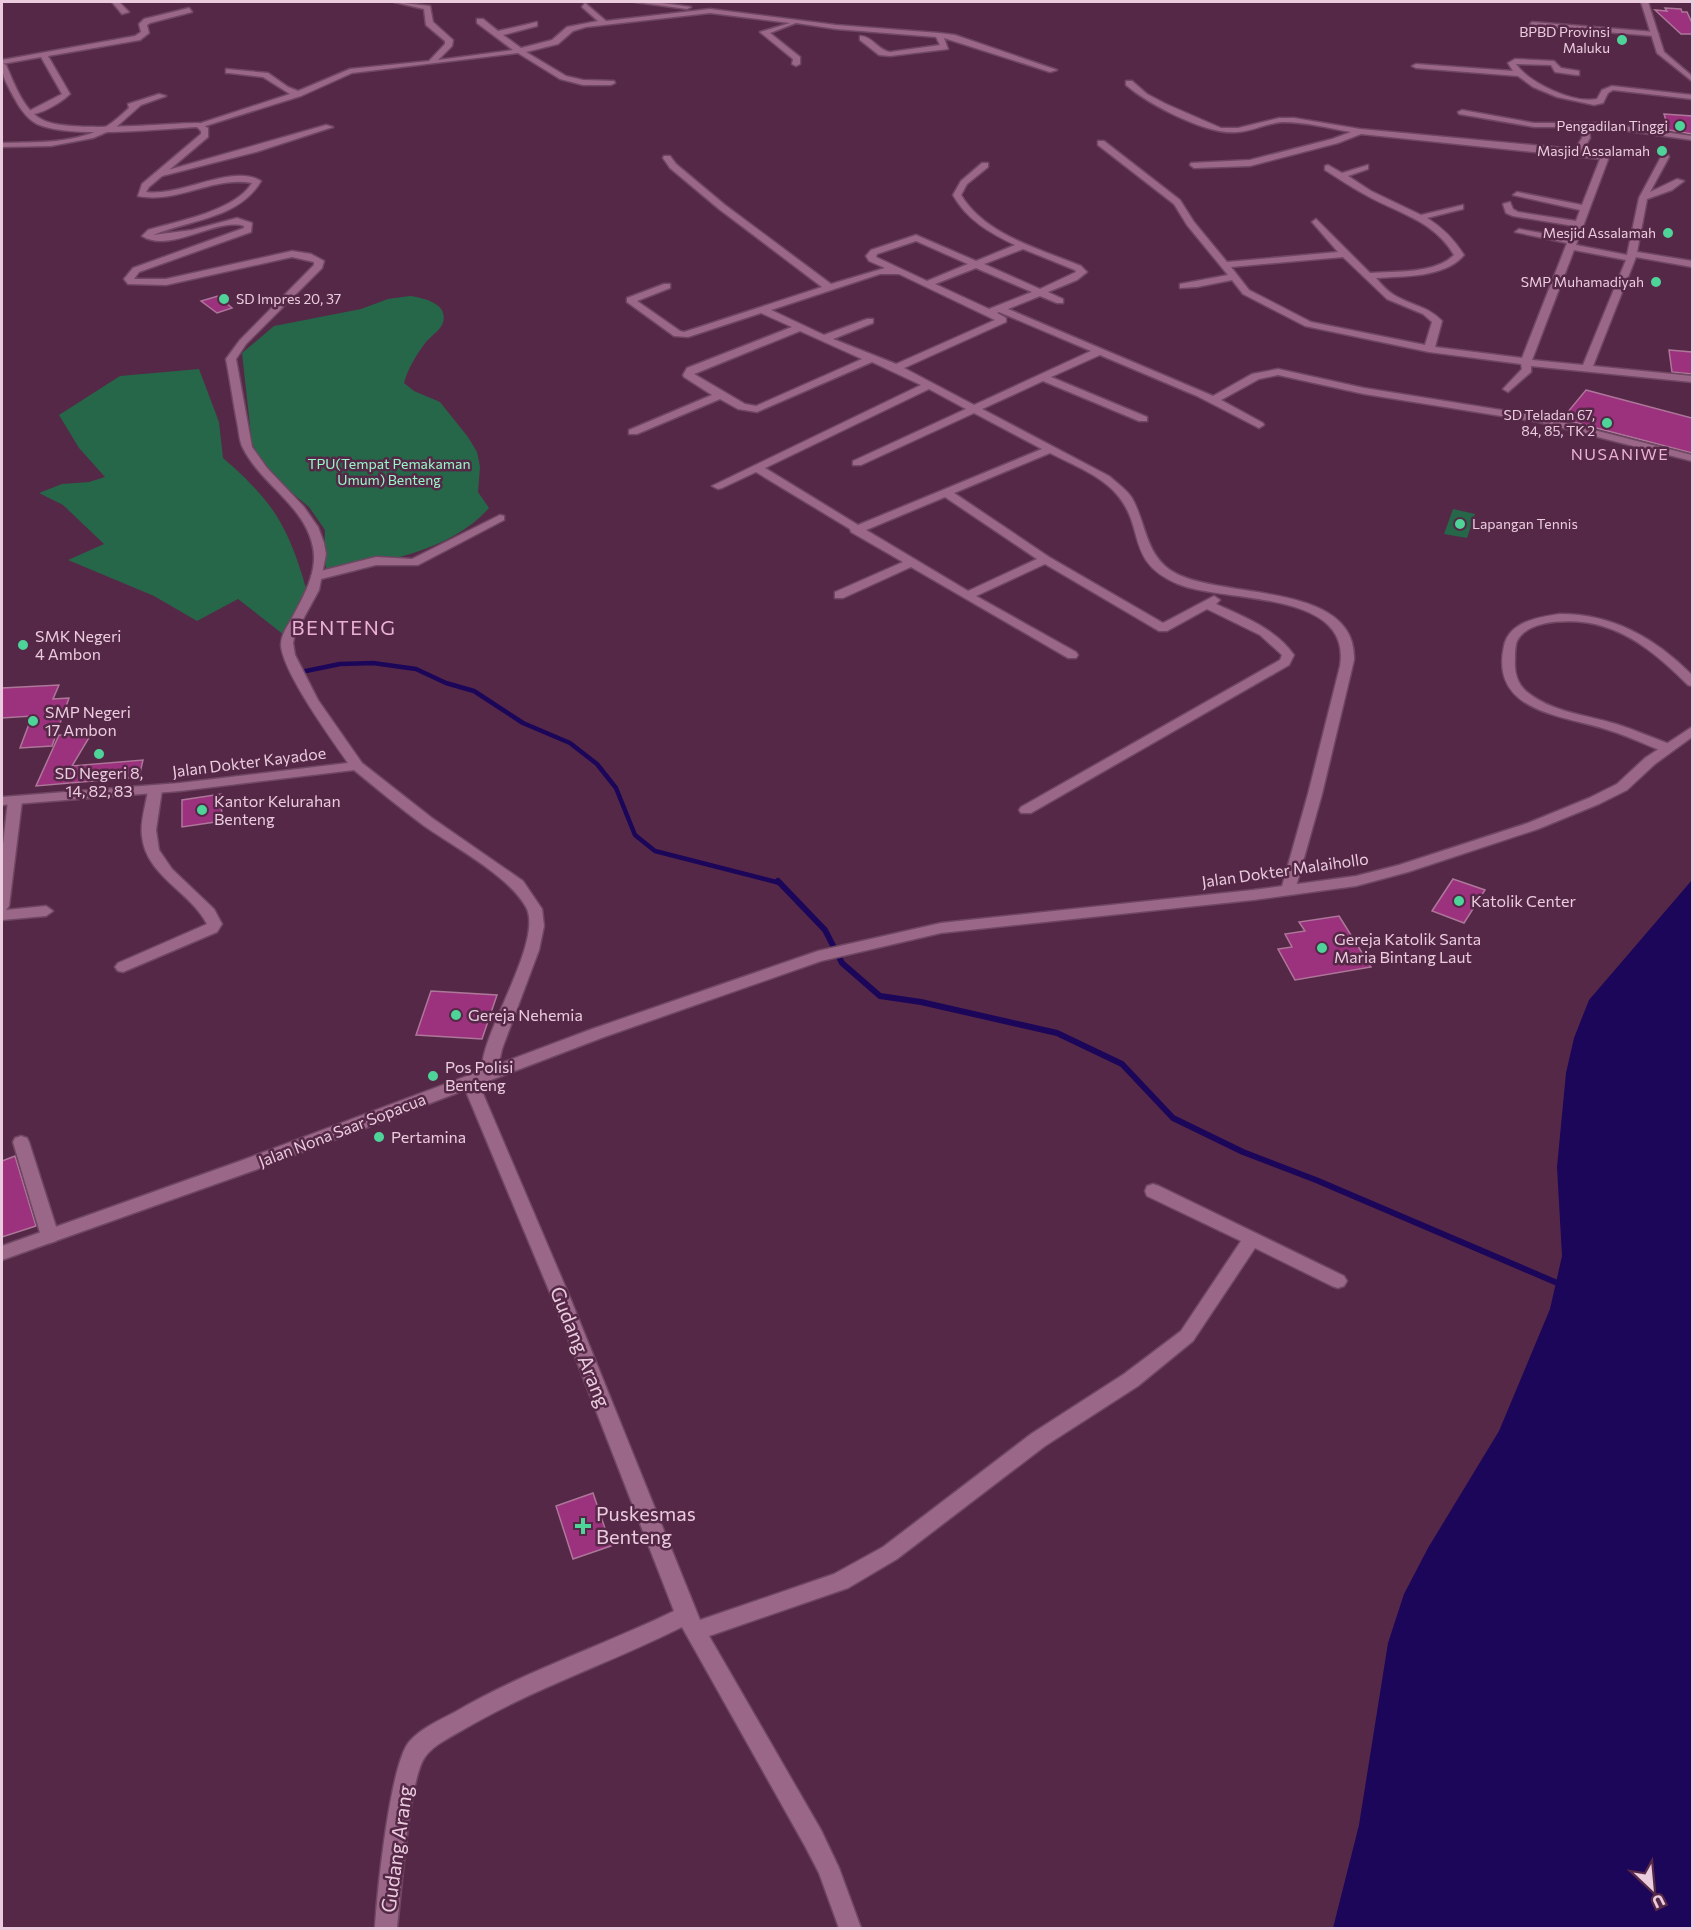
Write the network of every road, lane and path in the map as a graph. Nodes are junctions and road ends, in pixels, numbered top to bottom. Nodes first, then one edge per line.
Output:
1 (116, 2) edge
2 (397, 2) edge
3 (639, 2) edge
4 (1644, 2) edge
5 (585, 5) dead end
6 (189, 10) dead end
7 (710, 11) junction
8 (125, 12) dead end
9 (480, 21) dead end
10 (601, 23) junction
11 (799, 23) junction
12 (534, 24) dead end
13 (1532, 24) dead end
14 (1568, 27) junction
15 (615, 31) dead end
16 (1537, 32) dead end
17 (497, 34) junction
18 (1655, 34) junction
19 (939, 35) junction
20 (863, 38) dead end
21 (121, 41) junction
22 (123, 50) dead end
23 (465, 51) dead end
24 (519, 51) junction
25 (994, 51) junction
26 (442, 52) junction
27 (43, 54) junction
28 (976, 56) dead end
29 (60, 61) dead end
30 (49, 63) junction
31 (431, 63) junction
32 (2, 64) edge
33 (796, 64) dead end
34 (1416, 66) dead end
35 (1053, 70) dead end
36 (229, 72) dead end
37 (1576, 72) dead end
38 (1518, 74) junction
39 (1692, 79) edge
40 (611, 83) dead end
41 (1129, 83) dead end
42 (298, 94) junction
43 (162, 96) dead end
44 (1692, 97) edge
45 (29, 112) junction
46 (1462, 112) dead end
47 (199, 124) junction
48 (329, 127) dead end
49 (106, 128) junction
50 (1360, 131) junction
51 (1586, 131) dead end
52 (1688, 138) edge
53 (1101, 143) dead end
54 (1656, 143) dead end
55 (2, 145) edge
56 (1578, 152) junction
57 (1665, 157) dead end
58 (667, 158) dead end
59 (985, 165) dead end
60 (1194, 165) dead end
61 (1365, 167) dead end
62 (1328, 168) dead end
63 (158, 174) junction
64 (1341, 176) junction
65 (1680, 181) dead end
66 (1517, 195) dead end
67 (1643, 198) junction
68 (1507, 204) dead end
69 (1460, 207) dead end
70 (1584, 208) junction
71 (1419, 218) junction
72 (1316, 222) dead end
73 (1580, 224) junction
74 (1519, 232) dead end
75 (1024, 245) junction
76 (1573, 245) junction
77 (1345, 255) junction
78 (1632, 256) junction
79 (977, 264) junction
80 (1692, 264) edge
81 (1226, 265) junction
82 (894, 270) junction
83 (1368, 276) junction
84 (1234, 277) junction
85 (927, 284) junction
86 (668, 286) dead end
87 (1183, 286) dead end
88 (829, 287) junction
89 (1040, 292) junction
90 (1060, 301) dead end
91 (1000, 309) junction
92 (763, 310) junction
93 (989, 313) junction
94 (1014, 315) junction
95 (1003, 320) junction
96 (870, 321) dead end
97 (799, 328) junction
98 (823, 339) junction
99 (1429, 349) junction
100 (1100, 351) junction
101 (871, 359) junction
102 (1526, 362) junction
103 (896, 368) junction
104 (1587, 368) junction
105 (1042, 377) junction
106 (1692, 379) edge
107 (930, 385) junction
108 (1508, 389) dead end
109 (720, 395) junction
110 (1214, 400) junction
111 (974, 409) junction
112 (1143, 419) dead end
113 (1259, 425) dead end
114 (633, 432) dead end
115 (1051, 449) junction
116 (1692, 458) edge
117 (857, 463) dead end
118 (757, 468) junction
119 (718, 486) dead end
120 (945, 492) junction
121 (500, 518) dead end
122 (855, 530) junction
123 (1045, 559) junction
124 (910, 563) junction
125 (317, 576) junction
126 (1227, 592) junction
127 (839, 595) dead end
128 (968, 596) junction
129 (1208, 604) junction
130 (1072, 655) dead end
131 (1692, 682) edge
132 (1692, 731) edge
133 (1667, 748) junction
134 (357, 766) junction
135 (155, 790) junction
136 (8, 801) edge
137 (1026, 810) dead end
138 (1288, 890) junction
139 (2, 906) edge
140 (46, 911) dead end
141 (2, 915) edge
142 (851, 946) joint
143 (123, 967) dead end
144 (490, 1073) junction
145 (470, 1082) junction
146 (21, 1142) dead end
147 (1153, 1191) dead end
148 (50, 1236) junction
149 (1251, 1240) junction
150 (2, 1253) edge
151 (1338, 1281) dead end
152 (691, 1623) junction
153 (386, 1929) edge
154 (850, 1929) edge

1 - 8 street
2 - 26 street
3 - 7 street
4 - 18 street
5 - 10 street
6 - 21 street
7 - 10 street
7 - 11 street
9 - 17 street
10 - 15 street
10 - 24 street
11 - 19 street
11 - 33 street
12 - 17 street
13 - 14 street
14 - 16 street
14 - 18 street
17 - 24 street
18 - 39 street
19 - 20 street
19 - 25 street
21 - 22 street
21 - 27 street
23 - 26 street
24 - 31 street
24 - 40 street
25 - 28 street
25 - 35 street
26 - 31 street
27 - 30 street
27 - 32 street
29 - 30 street
30 - 45 street
31 - 42 street
32 - 45 street
34 - 38 street
36 - 42 street
37 - 38 street
38 - 44 street
41 - 50 street
42 - 47 street
43 - 49 street
45 - 49 street
46 - 52 street
47 - 49 street
47 - 63 street
48 - 63 street
49 - 55 street
50 - 56 street
50 - 60 street
51 - 56 street
52 - 54 street
53 - 81 street
56 - 70 street
57 - 67 street
58 - 88 street
59 - 75 street
61 - 64 street
62 - 64 street
63 - 125 street
64 - 71 street
65 - 67 street
66 - 70 street
67 - 78 street
68 - 73 street
69 - 71 street
70 - 73 street
71 - 83 street
72 - 77 street
73 - 76 street
74 - 76 street
75 - 79 street
75 - 89 street
76 - 78 street
76 - 102 street
77 - 81 street
77 - 83 street
78 - 80 street
78 - 104 street
79 - 82 street
79 - 85 street
79 - 89 street
81 - 84 street
82 - 85 street
82 - 88 street
83 - 99 street
84 - 87 street
84 - 99 street
85 - 93 street
86 - 92 street
88 - 92 street
89 - 90 street
89 - 91 street
91 - 93 street
91 - 94 street
92 - 97 street
93 - 95 street
94 - 95 street
94 - 100 street
95 - 103 street
96 - 98 street
97 - 98 street
97 - 109 street
98 - 101 street
99 - 102 street
100 - 105 street
100 - 110 street
101 - 103 street
101 - 109 street
102 - 104 street
102 - 108 street
103 - 107 street
104 - 106 street
105 - 111 street
105 - 112 street
107 - 111 street
107 - 118 street
109 - 114 street
110 - 113 street
110 - 116 street
111 - 115 street
111 - 117 street
115 - 120 street
115 - 126 street
118 - 119 street
118 - 122 street
120 - 122 street
120 - 123 street
121 - 125 street
122 - 124 street
123 - 128 street
123 - 129 street
124 - 127 street
124 - 128 street
125 - 134 street
126 - 129 street
126 - 138 street
128 - 130 street
129 - 137 street
131 - 133 street
132 - 133 street, Jalan Dokter Malaihollo
133 - 138 street, Jalan Dokter Malaihollo
134 - 135 street, Jalan Dokter Kayadoe
134 - 144 street
135 - 136 street, Jalan Dokter Kayadoe
135 - 143 street
136 - 139 street
138 - 142 street, Jalan Dokter Malaihollo
140 - 141 street
142 - 144 street, Jalan Nona Saar Sopacua
144 - 145 street, Jalan Nona Saar Sopacua
145 - 148 street, Jalan Nona Saar Sopacua
145 - 152 street, Gudang Arang
146 - 148 street
147 - 149 street
148 - 150 street, Jalan Nona Saar Sopacua
149 - 151 street
149 - 152 street
152 - 153 street, Gudang Arang
152 - 154 street, Gudang Arang

